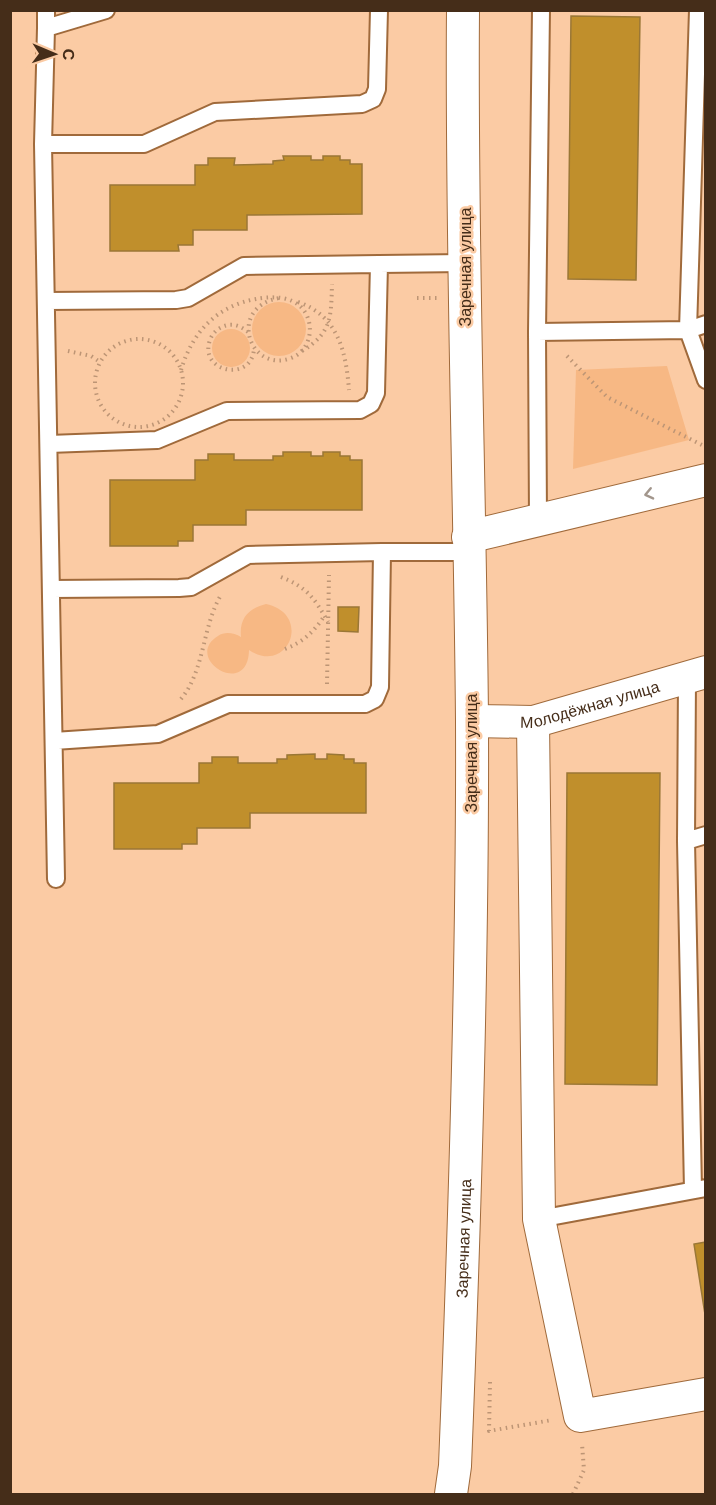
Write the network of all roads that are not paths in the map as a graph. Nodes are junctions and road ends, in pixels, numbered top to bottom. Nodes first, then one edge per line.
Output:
1 (106, 10) edge
2 (379, 10) edge
3 (464, 10) edge
4 (541, 10) edge
5 (698, 10) edge
6 (46, 19) edge
7 (43, 144) junction
8 (465, 263) junction
9 (380, 264) junction
10 (46, 301) junction
11 (705, 324) edge
12 (687, 330) junction
13 (537, 332) junction
14 (705, 380) edge
15 (49, 444) junction
16 (705, 480) edge
17 (538, 520) junction
18 (468, 544) junction
19 (382, 552) junction
20 (51, 590) junction
21 (696, 675) edge
22 (472, 721) junction
23 (533, 722) junction
24 (54, 741) junction
25 (705, 835) edge
26 (686, 841) junction
27 (56, 879) dead end
28 (699, 1189) edge
29 (539, 1219) junction
30 (705, 1394) edge
31 (451, 1494) edge

1 - 6 lane
2 - 7 lane
3 - 8 street, Заречная улица
4 - 13 lane
5 - 12 lane
6 - 7 lane
7 - 10 lane
8 - 9 lane
8 - 18 street, Заречная улица
9 - 10 lane
9 - 15 lane
10 - 15 lane
11 - 12 lane
12 - 13 lane
12 - 14 lane
13 - 17 lane
15 - 20 lane
16 -> 17 street
17 - 18 street
18 - 19 lane
18 - 22 street, Заречная улица
19 - 20 lane
19 - 24 lane
20 - 24 lane
21 - 23 street, Молодёжная улица
21 - 26 lane
22 - 23 street, Молодёжная улица
22 - 31 street, Заречная улица
23 - 29 street
24 - 27 lane
25 - 26 lane
26 - 28 lane
28 - 29 lane
29 - 30 street

